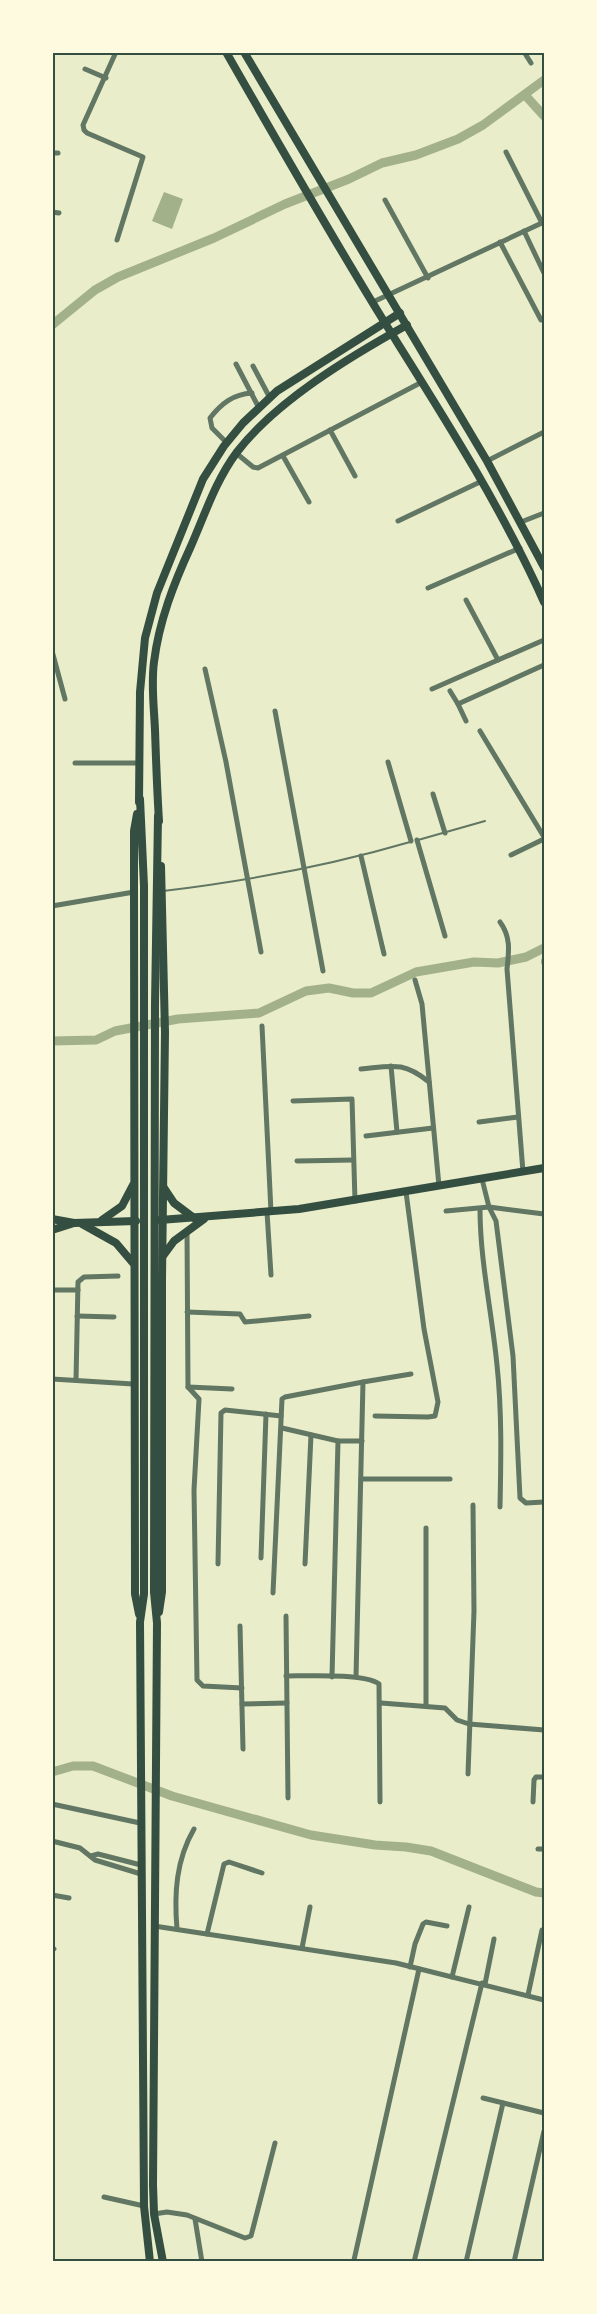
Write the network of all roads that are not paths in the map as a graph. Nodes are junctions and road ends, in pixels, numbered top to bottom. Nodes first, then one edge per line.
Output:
1 (116, 52) edge
2 (226, 52) edge
3 (244, 52) edge
4 (524, 52) edge
5 (531, 63) dead end
6 (85, 69) dead end
7 (106, 78) junction
8 (506, 152) dead end
9 (385, 200) dead end
10 (543, 223) edge
11 (524, 231) junction
12 (117, 240) dead end
13 (500, 242) junction
14 (544, 273) edge
15 (428, 278) junction
16 (388, 296) junction
17 (374, 302) junction
18 (399, 313) junction
19 (541, 321) dead end
20 (385, 322) junction
21 (407, 325) junction
22 (392, 333) junction
23 (236, 364) dead end
24 (253, 366) dead end
25 (422, 382) junction
26 (252, 393) junction
27 (270, 398) junction
28 (259, 408) junction
29 (330, 430) junction
30 (544, 432) edge
31 (227, 443) junction
32 (236, 453) junction
33 (283, 456) junction
34 (487, 461) junction
35 (355, 476) dead end
36 (482, 482) junction
37 (309, 502) dead end
38 (544, 513) edge
39 (398, 520) dead end
40 (521, 522) junction
41 (520, 548) junction
42 (544, 567) edge
43 (428, 588) dead end
44 (466, 600) dead end
45 (544, 602) edge
46 (544, 640) edge
47 (52, 651) edge
48 (498, 660) junction
49 (544, 665) edge
50 (205, 669) dead end
51 (432, 689) dead end
52 (450, 691) dead end
53 (65, 699) dead end
54 (458, 704) junction
55 (275, 711) dead end
56 (466, 721) dead end
57 (480, 731) dead end
58 (388, 762) dead end
59 (75, 763) dead end
60 (139, 763) junction
61 (434, 794) dead end
62 (140, 799) junction
63 (159, 816) junction
64 (485, 821) dead end
65 (445, 833) junction
66 (544, 838) edge
67 (414, 841) junction
68 (511, 855) dead end
69 (361, 856) junction
70 (306, 869) junction
71 (248, 880) junction
72 (162, 891) junction
73 (134, 892) junction
74 (52, 906) edge
75 (500, 922) dead end
76 (445, 936) dead end
77 (261, 952) dead end
78 (384, 954) dead end
79 (324, 971) dead end
80 (416, 980) dead end
81 (262, 1026) dead end
82 (391, 1066) junction
83 (361, 1069) dead end
84 (429, 1083) junction
85 (293, 1101) dead end
86 (518, 1118) junction
87 (479, 1122) dead end
88 (434, 1128) junction
89 (397, 1132) junction
90 (366, 1136) dead end
91 (353, 1160) junction
92 (297, 1161) dead end
93 (163, 1168) junction
94 (544, 1168) edge
95 (134, 1171) junction
96 (523, 1172) junction
97 (482, 1179) junction
98 (134, 1184) junction
99 (439, 1186) junction
100 (164, 1188) junction
101 (406, 1192) junction
102 (355, 1201) junction
103 (489, 1207) junction
104 (480, 1209) junction
105 (446, 1211) dead end
106 (269, 1212) junction
107 (544, 1214) edge
108 (194, 1218) junction
109 (206, 1218) junction
110 (52, 1219) edge
111 (164, 1220) junction
112 (134, 1221) junction
113 (97, 1222) junction
114 (77, 1223) junction
115 (52, 1230) edge
116 (187, 1230) junction
117 (163, 1256) junction
118 (134, 1265) junction
119 (271, 1275) dead end
120 (118, 1276) dead end
121 (162, 1279) junction
122 (134, 1282) junction
123 (52, 1290) edge
124 (78, 1290) junction
125 (187, 1312) junction
126 (77, 1316) junction
127 (114, 1317) dead end
128 (309, 1317) dead end
129 (411, 1374) dead end
130 (52, 1379) edge
131 (76, 1380) junction
132 (363, 1382) junction
133 (134, 1384) junction
134 (188, 1387) junction
135 (232, 1389) dead end
136 (266, 1414) junction
137 (282, 1416) junction
138 (375, 1416) dead end
139 (282, 1428) junction
140 (311, 1435) junction
141 (362, 1441) junction
142 (338, 1442) junction
143 (361, 1479) junction
144 (450, 1479) dead end
145 (544, 1502) edge
146 (473, 1505) dead end
147 (500, 1507) dead end
148 (426, 1528) dead end
149 (261, 1558) dead end
150 (218, 1564) dead end
151 (305, 1564) dead end
152 (273, 1593) dead end
153 (286, 1616) dead end
154 (140, 1622) junction
155 (157, 1623) junction
156 (240, 1626) dead end
157 (286, 1676) junction
158 (332, 1677) junction
159 (356, 1677) junction
160 (242, 1688) junction
161 (287, 1703) junction
162 (381, 1703) junction
163 (242, 1704) junction
164 (426, 1706) junction
165 (469, 1724) junction
166 (544, 1730) edge
167 (243, 1749) dead end
168 (468, 1774) dead end
169 (544, 1777) edge
170 (288, 1798) dead end
171 (380, 1802) dead end
172 (532, 1802) dead end
173 (52, 1804) edge
174 (140, 1823) junction
175 (194, 1829) dead end
176 (52, 1841) edge
177 (141, 1869) junction
178 (262, 1873) dead end
179 (52, 1895) edge
180 (69, 1898) dead end
181 (310, 1907) dead end
182 (469, 1907) dead end
183 (154, 1926) junction
184 (447, 1926) dead end
185 (177, 1929) junction
186 (543, 1930) dead end
187 (207, 1934) junction
188 (494, 1939) dead end
189 (302, 1948) junction
190 (410, 1967) junction
191 (419, 1969) junction
192 (452, 1977) junction
193 (484, 1983) junction
194 (528, 1995) junction
195 (544, 2000) edge
196 (483, 2098) dead end
197 (503, 2103) junction
198 (544, 2113) edge
199 (544, 2131) edge
200 (275, 2143) dead end
201 (104, 2197) dead end
202 (144, 2206) junction
203 (154, 2214) junction
204 (195, 2219) junction
205 (354, 2260) dead end
206 (150, 2262) edge
207 (163, 2262) edge
208 (202, 2262) edge
209 (414, 2262) edge
210 (466, 2262) edge
211 (514, 2262) edge

1 - 7 street
2 - 17 main road
3 - 16 main road
4 - 5 street
6 - 7 street
7 - 12 street
8 - 10 street
9 - 15 street
10 - 11 street
11 - 13 street
11 - 14 street
13 - 15 street
13 - 19 street
15 - 16 street
16 - 17 street
16 - 18 main road
17 - 20 main road
18 - 20 main road
18 - 21 main road
20 - 22 main road
20 - 27 main road
21 - 22 main road
21 - 34 main road
22 - 25 main road
22 - 32 main road
23 - 26 street
24 - 27 street
25 - 29 street
25 - 36 main road
26 - 28 street
26 - 31 street
27 - 28 main road
28 - 31 main road
29 - 33 street
29 - 35 street
30 - 34 street
31 - 60 main road
32 - 33 street
32 - 63 main road
33 - 37 street
34 - 40 main road
36 - 39 street
36 - 41 main road
38 - 40 street
40 - 42 main road
41 - 43 street
41 - 45 main road
44 - 48 street
46 - 48 street
47 - 53 street
48 - 51 street
49 - 54 street
50 - 71 street
52 - 54 street
54 - 56 street
55 - 70 street
57 - 66 street
58 - 67 street
59 - 60 street
60 - 62 main road
61 - 65 street
62 - 73 main road
62 - 154 main road
63 - 72 main road
63 - 155 main road
64 - 65 lane
65 - 67 lane
66 - 68 street
67 - 69 lane
67 - 76 street
69 - 70 lane
69 - 78 street
70 - 71 lane
70 - 79 street
71 - 72 lane
71 - 77 street
72 - 93 main road
73 - 74 street
73 - 95 main road
75 - 86 street
80 - 84 street
81 - 106 street
82 - 83 street
82 - 84 street
82 - 89 street
84 - 88 street
85 - 91 street
86 - 87 street
86 - 96 street
88 - 89 street
88 - 99 street
89 - 90 street
91 - 92 street
91 - 102 street
93 - 95 main road
93 - 100 main road
94 - 96 main road
95 - 98 main road
96 - 97 main road
97 - 99 main road
97 - 103 street
98 - 112 main road
98 - 113 main road
99 - 101 main road
100 - 108 main road
100 - 111 main road
101 - 102 main road
101 - 138 street
102 - 106 main road
103 - 104 street
103 - 107 street
103 - 145 street
104 - 105 street
104 - 147 street
106 - 109 main road
106 - 119 street
108 - 109 main road
108 - 111 main road
109 - 116 main road
110 - 114 main road
111 - 112 main road
111 - 117 main road
112 - 113 main road
112 - 118 main road
113 - 114 main road
114 - 115 main road
114 - 118 main road
116 - 117 main road
116 - 125 street
117 - 121 main road
118 - 122 main road
120 - 124 street
121 - 122 main road
121 - 155 main road
122 - 133 main road
123 - 124 street
124 - 126 street
125 - 128 street
125 - 134 street
126 - 127 street
126 - 131 street
129 - 132 street
130 - 131 street
131 - 133 street
132 - 137 street
132 - 141 street
133 - 154 main road
134 - 135 street
134 - 160 street
136 - 137 street
136 - 149 street
136 - 150 street
137 - 139 street
139 - 140 street
139 - 152 street
140 - 142 street
140 - 151 street
141 - 142 street
141 - 143 street
142 - 158 street
143 - 144 street
143 - 159 street
146 - 165 street
148 - 164 street
153 - 157 street
154 - 174 main road
155 - 183 main road
156 - 160 street
157 - 158 street
157 - 161 street
158 - 159 street
159 - 162 street
160 - 163 street
161 - 163 street
161 - 170 street
162 - 164 street
162 - 171 street
163 - 167 street
164 - 165 street
165 - 166 street
165 - 168 street
169 - 172 street
173 - 174 street
174 - 177 main road
175 - 185 street
176 - 177 street
177 - 202 main road
178 - 187 street
179 - 180 street
181 - 189 street
182 - 192 street
183 - 185 street
183 - 203 main road
184 - 190 street
185 - 187 street
186 - 194 street
187 - 189 street
188 - 193 street
189 - 190 street
190 - 191 street
191 - 192 street
191 - 205 street
192 - 193 street
193 - 194 street
193 - 209 street
194 - 195 street
196 - 197 street
197 - 198 street
197 - 210 street
199 - 211 street
200 - 204 street
201 - 202 street
202 - 206 main road
203 - 204 street
203 - 207 main road
204 - 208 street

